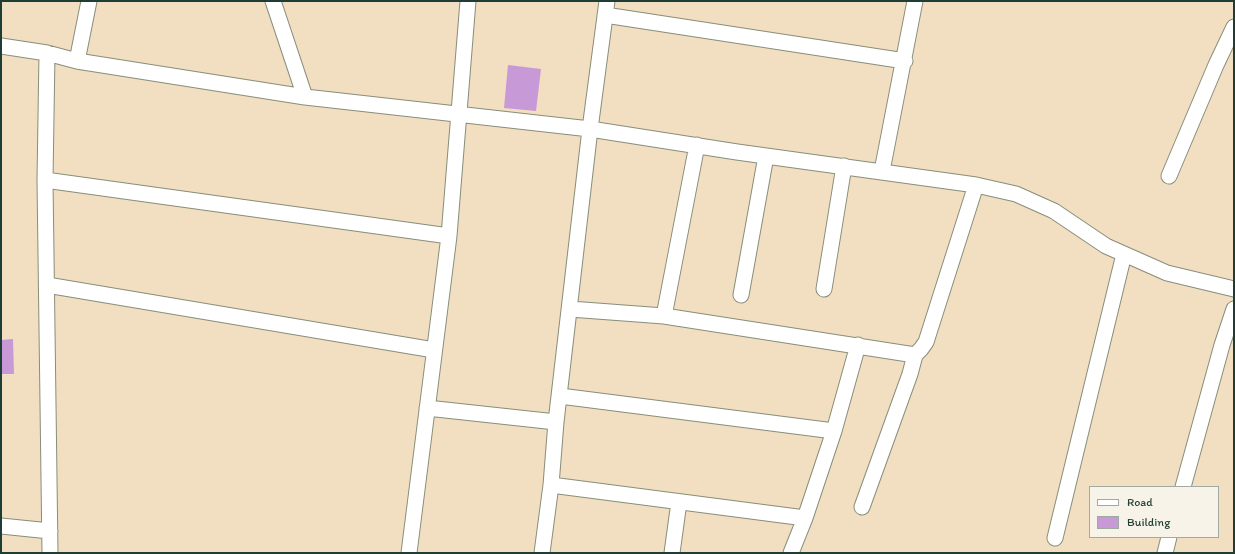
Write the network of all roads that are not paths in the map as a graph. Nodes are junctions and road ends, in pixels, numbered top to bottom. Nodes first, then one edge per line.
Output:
1 (89, 1) edge
2 (273, 1) edge
3 (468, 1) edge
4 (915, 1) edge
5 (606, 8) edge
6 (1234, 28) edge
7 (1, 46) edge
8 (47, 53) junction
9 (77, 61) junction
10 (905, 61) junction
11 (305, 97) junction
12 (458, 113) junction
13 (590, 129) junction
14 (697, 145) junction
15 (766, 156) junction
16 (844, 166) junction
17 (882, 171) junction
18 (1169, 176) dead end
19 (45, 180) junction
20 (976, 185) junction
21 (449, 236) junction
22 (1124, 254) junction
23 (46, 286) junction
24 (824, 289) dead end
25 (1234, 290) edge
26 (741, 296) dead end
27 (570, 309) junction
28 (1234, 309) edge
29 (664, 316) junction
30 (858, 345) junction
31 (434, 350) junction
32 (915, 355) junction
33 (560, 396) junction
34 (427, 408) junction
35 (556, 422) junction
36 (834, 431) junction
37 (551, 485) junction
38 (1183, 486) edge
39 (678, 502) junction
40 (862, 507) dead end
41 (805, 518) junction
42 (1, 526) edge
43 (50, 531) junction
44 (1054, 538) dead end
45 (1170, 538) edge
46 (50, 553) edge
47 (409, 553) edge
48 (542, 553) edge
49 (672, 553) edge
50 (790, 553) edge
51 (1165, 553) edge

1 - 9 street
2 - 11 street
3 - 12 street
4 - 10 street
5 - 10 street
5 - 13 street
6 - 18 street
7 - 8 street
8 - 9 street
8 - 19 street
9 - 11 street
10 - 17 street
11 - 12 street
12 - 13 street
12 - 21 street
13 - 14 street
13 - 27 street
14 - 15 street
14 - 29 street
15 - 16 street
15 - 26 street
16 - 17 street
16 - 24 street
17 - 20 street
19 - 21 street
19 - 23 street
20 - 22 street
20 - 32 street
21 - 31 street
22 - 25 street
22 - 44 street
23 - 31 street
23 - 43 street
27 - 29 street
27 - 33 street
28 - 38 street
29 - 30 street
30 - 32 street
30 - 36 street
31 - 34 street
32 - 40 street
33 - 35 street
33 - 36 street
34 - 35 street
34 - 47 street
35 - 37 street
36 - 41 street
37 - 39 street
37 - 48 street
39 - 41 street
39 - 49 street
41 - 50 street
42 - 43 street
43 - 46 street
45 - 51 street

